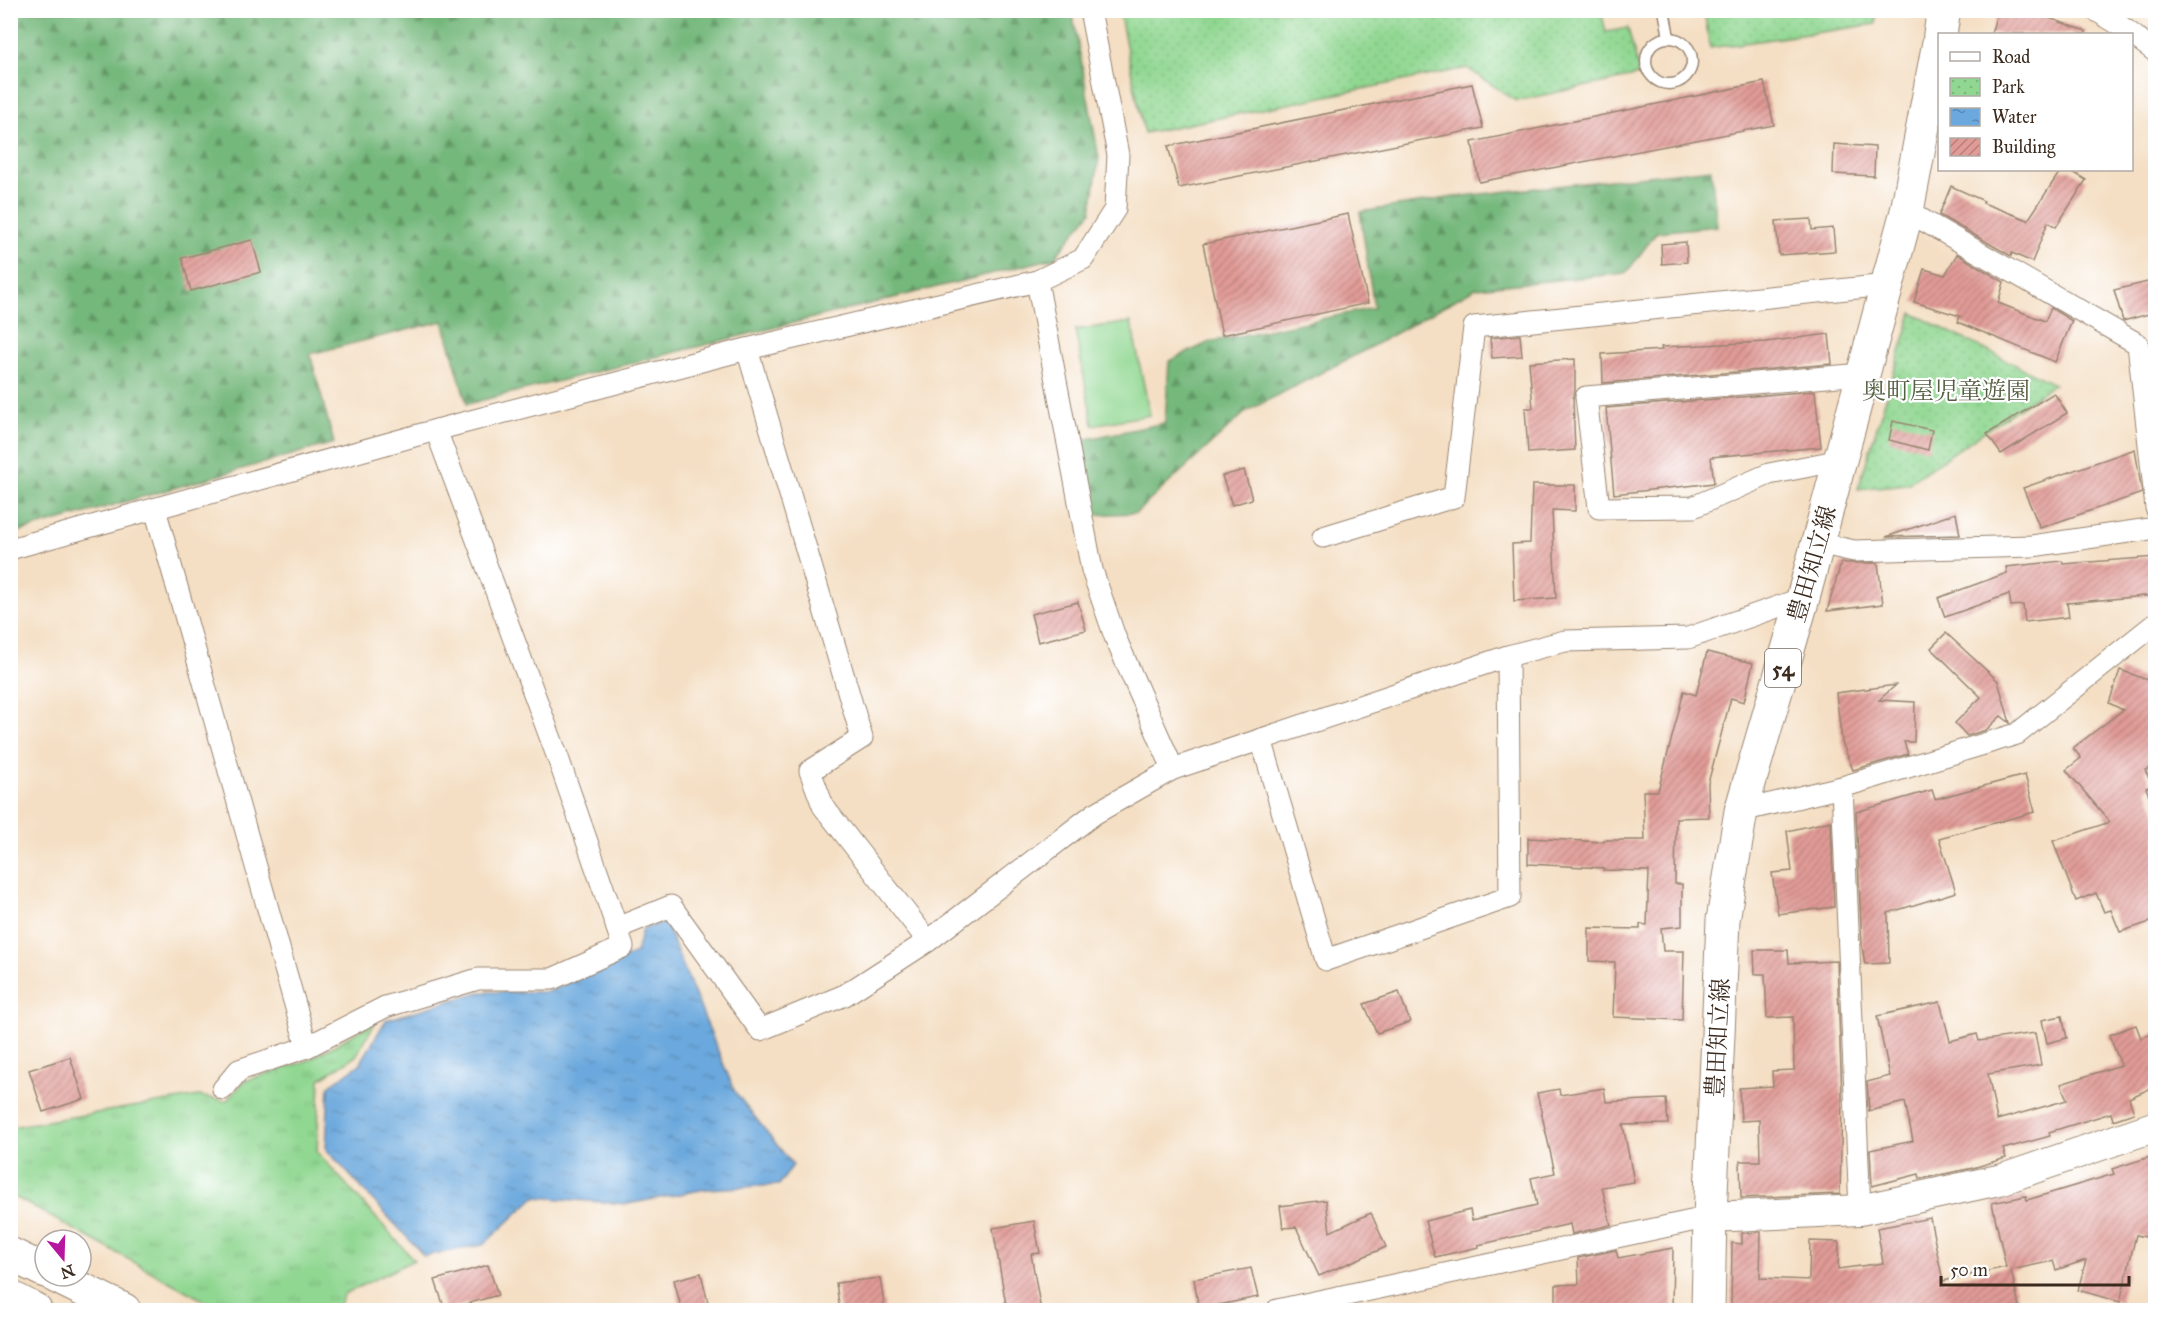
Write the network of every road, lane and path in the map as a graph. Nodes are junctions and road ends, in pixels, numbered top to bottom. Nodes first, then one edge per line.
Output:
1 (1090, 10) edge
2 (1664, 10) edge
3 (1944, 10) edge
4 (2095, 10) edge
5 (2119, 16) edge
6 (1940, 33) edge
7 (1669, 37) junction
8 (1938, 47) edge
9 (2156, 52) edge
10 (1907, 212) junction
11 (1036, 281) junction
12 (1887, 285) junction
13 (747, 349) junction
14 (1863, 374) junction
15 (435, 430) junction
16 (1841, 460) junction
17 (2156, 508) edge
18 (155, 509) junction
19 (2156, 528) edge
20 (1323, 537) dead end
21 (1818, 543) junction
22 (10, 549) edge
23 (1803, 598) junction
24 (2156, 623) edge
25 (1508, 656) junction
26 (1261, 739) junction
27 (1173, 770) junction
28 (1842, 787) junction
29 (1741, 811) junction
30 (617, 928) junction
31 (928, 941) junction
32 (307, 1047) junction
33 (223, 1089) dead end
34 (2156, 1126) edge
35 (1860, 1210) junction
36 (1710, 1217) junction
37 (10, 1254) edge
38 (33, 1265) edge
39 (79, 1288) edge
40 (10, 1297) edge
41 (35, 1311) edge
42 (124, 1311) edge
43 (1277, 1311) edge
44 (1708, 1311) edge

1 - 11 street
2 - 7 lane
3 - 6 main road, 豊田知立線 / 54
4 - 5 street
5 - 9 street
7 - 7 lane
8 - 10 main road, 豊田知立線 / 54
10 - 12 main road, 豊田知立線 / 54
10 - 17 street
11 - 13 street
11 - 27 street
12 - 14 main road, 豊田知立線 / 54
12 - 20 street
13 - 15 street
13 - 31 street
14 - 16 main road, 豊田知立線 / 54
14 - 16 street
15 - 18 street
15 - 30 street
16 - 21 main road, 豊田知立線 / 54
18 - 22 street
18 - 32 street
19 - 21 street
21 - 23 main road, 豊田知立線 / 54
23 - 25 street
23 - 29 main road, 豊田知立線 / 54
24 - 28 street
25 - 26 street
25 - 26 street
26 - 27 street
27 - 31 street
28 - 29 street
28 - 35 street
29 - 36 main road, 豊田知立線 / 54
30 - 31 street
30 - 32 street
32 - 33 street
34 - 35 street
35 - 36 street
36 - 43 street
36 - 44 main road, 豊田知立線 / 54
37 - 38 main road
39 - 42 main road
40 - 41 main road

